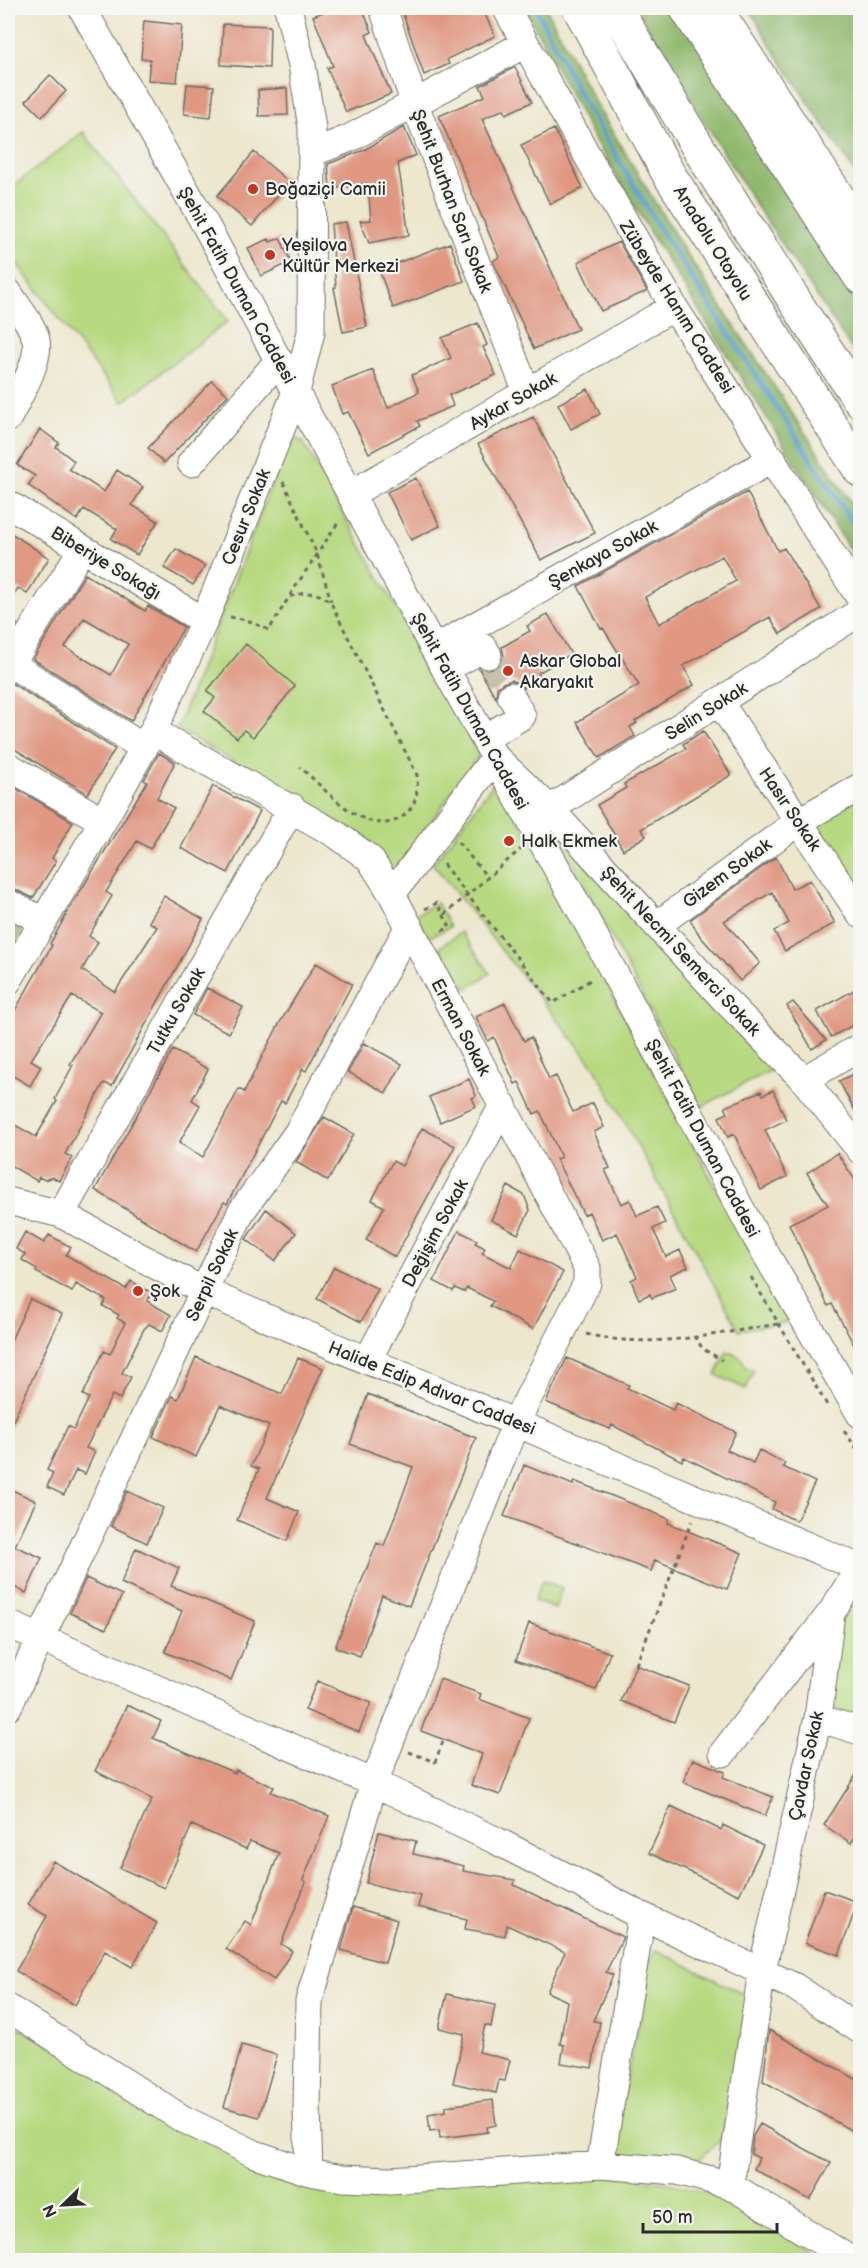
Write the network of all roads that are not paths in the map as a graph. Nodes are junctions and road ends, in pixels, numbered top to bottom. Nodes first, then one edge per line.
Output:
1 (82, 8) edge
2 (288, 8) edge
3 (383, 8) edge
4 (506, 8) edge
5 (579, 8) edge
6 (616, 8) edge
7 (686, 8) edge
8 (715, 8) edge
9 (525, 44) junction
10 (415, 105) junction
11 (312, 153) junction
12 (861, 231) edge
13 (861, 277) edge
14 (8, 292) edge
15 (674, 307) junction
16 (279, 360) junction
17 (296, 392) junction
18 (527, 393) junction
19 (861, 401) edge
20 (8, 418) edge
21 (773, 459) junction
22 (191, 463) dead end
23 (861, 470) edge
24 (352, 496) junction
25 (8, 504) edge
26 (82, 549) junction
27 (861, 598) edge
28 (861, 612) edge
29 (204, 621) junction
30 (488, 655) dead end
31 (440, 659) junction
32 (9, 665) edge
33 (511, 696) tunnel mouth
34 (720, 703) junction
35 (148, 740) junction
36 (490, 747) junction
37 (8, 766) edge
38 (861, 787) edge
39 (292, 807) junction
40 (550, 809) junction
41 (103, 821) junction
42 (798, 821) junction
43 (392, 894) junction
44 (8, 903) edge
45 (861, 914) edge
46 (43, 921) junction
47 (657, 925) junction
48 (409, 926) junction
49 (8, 981) edge
50 (861, 1047) edge
51 (804, 1080) junction
52 (502, 1105) junction
53 (861, 1150) edge
54 (8, 1201) edge
55 (61, 1214) junction
56 (204, 1292) junction
57 (367, 1361) junction
58 (852, 1421) edge
59 (516, 1422) junction
60 (860, 1568) edge
61 (831, 1613) junction
62 (8, 1624) edge
63 (39, 1638) junction
64 (8, 1707) edge
65 (818, 1718) junction
66 (861, 1731) edge
67 (723, 1753) dead end
68 (374, 1782) junction
69 (642, 1916) junction
70 (762, 1971) junction
71 (8, 2008) edge
72 (861, 2030) edge
73 (600, 2165) junction
74 (309, 2172) junction
75 (730, 2185) junction
76 (851, 2260) edge

1 - 16 street, Şehit Fatih Duman Caddesi
2 - 11 street, Cesur Sokak
3 - 10 street, Şehit Burhan Sarı Sokak
4 - 9 street, Zübeyde Hanım Caddesi
5 - 23 main road, Anadolu Otoyolu
6 - 19 main road, Anadolu Otoyolu
7 - 13 main road
8 - 12 main road
9 - 10 street
9 - 15 street, Zübeyde Hanım Caddesi
10 - 11 street
10 - 18 street, Şehit Burhan Sarı Sokak
11 - 17 street, Cesur Sokak
14 - 20 street
15 - 18 street, Aykar Sokak
15 - 21 street, Zübeyde Hanım Caddesi
16 - 17 street, Şehit Fatih Duman Caddesi
16 - 22 street
17 - 24 street, Şehit Fatih Duman Caddesi
17 - 29 street, Cesur Sokak
18 - 24 street, Aykar Sokak
21 - 27 street, Zübeyde Hanım Caddesi
21 - 31 street, Şenkaya Sokak
24 - 31 street, Şehit Fatih Duman Caddesi
25 - 26 street, Biberiye Sokağı
26 - 29 street, Biberiye Sokağı
26 - 32 street
28 - 34 street, Selin Sokak
29 - 35 street, Cesur Sokak
30 - 31 street
31 - 36 street, Şehit Fatih Duman Caddesi
32 - 35 street, Erman Sokak
33 - 36 street
34 - 40 street, Selin Sokak
34 - 42 street, Hasır Sokak
35 - 39 street, Erman Sokak
35 - 41 street, Cesur Sokak
36 - 40 street, Şehit Necmi Semerci Sokak
36 - 43 street
36 - 58 street, Şehit Fatih Duman Caddesi
37 - 41 street
38 - 42 street, Gizem Sokak
39 - 43 street, Erman Sokak
39 - 55 street, Tutku Sokak
40 - 47 street, Şehit Necmi Semerci Sokak
41 - 46 street, Cesur Sokak
42 - 45 street, Hasır Sokak
42 - 47 street, Gizem Sokak
43 - 48 street, Erman Sokak
44 - 46 street
46 - 49 street, Cesur Sokak
47 - 51 street, Şehit Necmi Semerci Sokak
48 - 52 street, Erman Sokak
48 - 56 street, Serpil Sokak
50 - 51 street
51 - 53 street, Şehit Necmi Semerci Sokak
52 - 57 street, Değişim Sokak
52 - 59 street, Erman Sokak
54 - 55 street, Halide Edip Adıvar Caddesi
55 - 56 street, Halide Edip Adıvar Caddesi
56 - 57 street, Halide Edip Adıvar Caddesi
56 - 63 street, Serpil Sokak
57 - 59 street, Halide Edip Adıvar Caddesi
59 - 60 street, Halide Edip Adıvar Caddesi
59 - 68 street, Erman Sokak
60 - 61 street, Çavdar Sokak
61 - 65 street, Çavdar Sokak
61 - 67 street
62 - 63 street
63 - 64 street, Serpil Sokak
63 - 68 street
65 - 66 street
65 - 70 street, Çavdar Sokak
68 - 69 street
68 - 74 street, Erman Sokak
69 - 70 street
69 - 73 street
70 - 72 street
70 - 75 street, Çavdar Sokak
71 - 74 street
73 - 74 street
73 - 75 street
75 - 76 street

